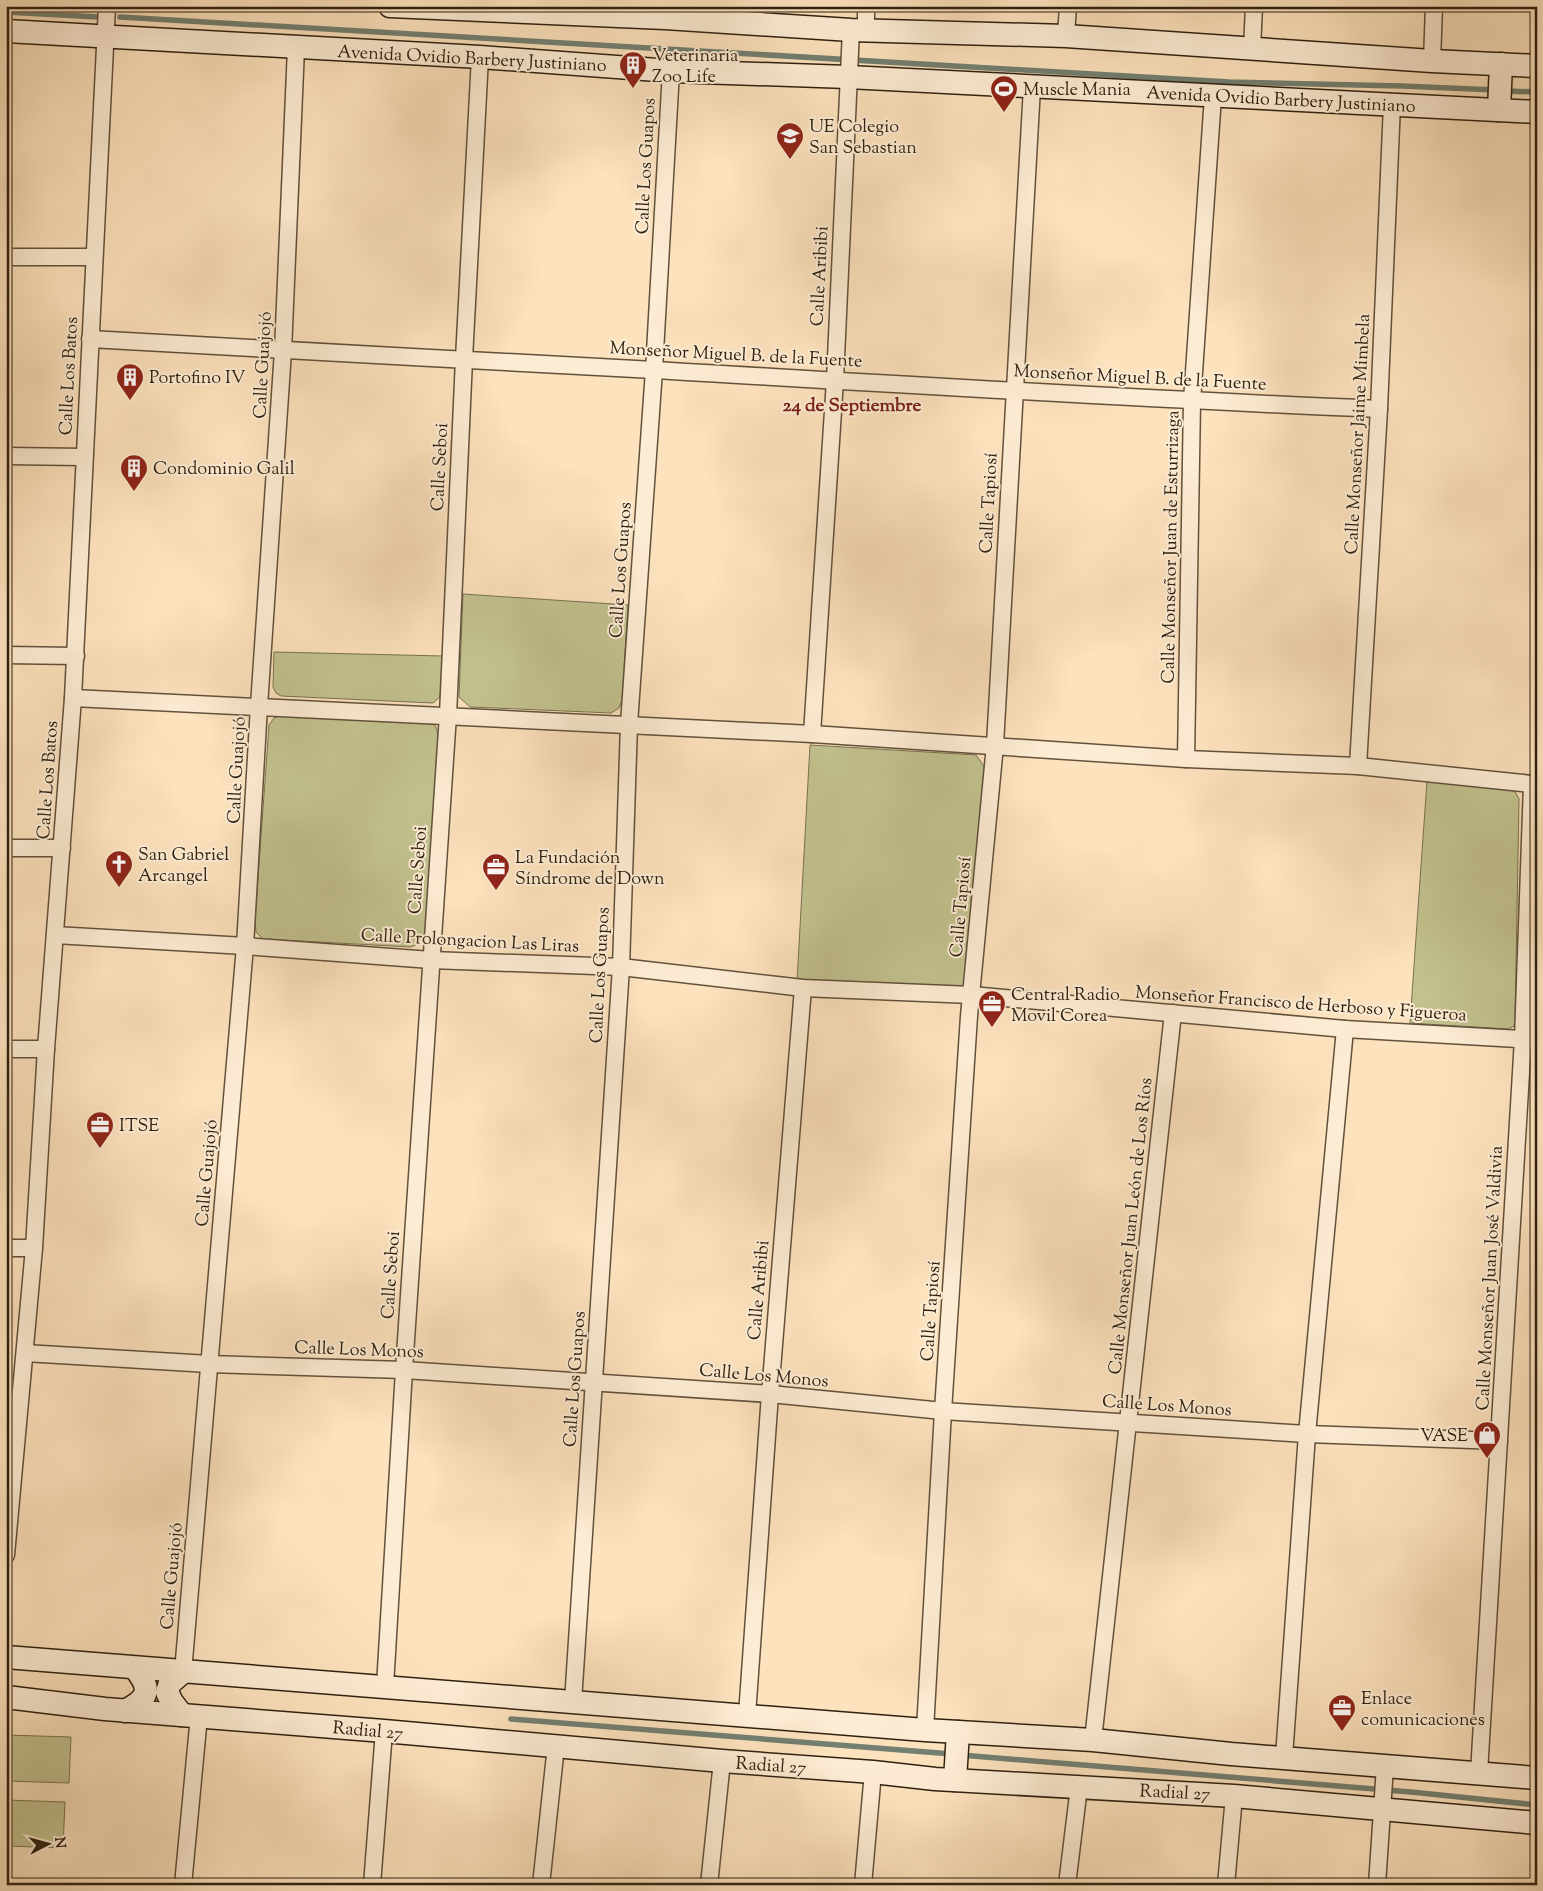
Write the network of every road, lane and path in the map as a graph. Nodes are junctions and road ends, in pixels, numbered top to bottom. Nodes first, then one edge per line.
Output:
1 (107, 6) edge
2 (390, 6) edge
3 (866, 6) edge
4 (1068, 6) edge
5 (1254, 6) edge
6 (1434, 6) edge
7 (471, 8) edge
8 (665, 12) edge
9 (6, 31) edge
10 (856, 33) junction
11 (1066, 36) junction
12 (105, 37) junction
13 (296, 48) junction
14 (1252, 49) junction
15 (480, 57) junction
16 (1432, 61) junction
17 (1537, 66) edge
18 (1501, 67) junction
19 (670, 71) junction
20 (848, 73) junction
21 (1032, 87) junction
22 (1213, 96) junction
23 (1392, 104) junction
24 (1499, 107) junction
25 (1537, 112) edge
26 (6, 256) edge
27 (94, 257) junction
28 (90, 339) junction
29 (283, 351) junction
30 (464, 359) junction
31 (654, 370) junction
32 (835, 380) junction
33 (1014, 391) junction
34 (1192, 401) junction
35 (1379, 409) junction
36 (6, 456) edge
37 (84, 458) junction
38 (6, 655) edge
39 (76, 656) junction
40 (73, 698) junction
41 (259, 706) junction
42 (448, 716) junction
43 (629, 724) junction
44 (812, 734) junction
45 (996, 745) junction
46 (1186, 759) junction
47 (1358, 766) junction
48 (1534, 783) edge
49 (6, 848) edge
50 (62, 848) junction
51 (55, 935) junction
52 (245, 946) junction
53 (431, 960) junction
54 (621, 967) junction
55 (803, 988) junction
56 (972, 995) junction
57 (1173, 1014) junction
58 (1345, 1029) junction
59 (1530, 1040) edge
60 (6, 1049) edge
61 (46, 1049) junction
62 (6, 1248) edge
63 (34, 1248) junction
64 (25, 1353) junction
65 (209, 1364) junction
66 (404, 1370) junction
67 (593, 1382) junction
68 (770, 1394) junction
69 (943, 1411) junction
70 (1129, 1422) junction
71 (1307, 1434) junction
72 (1500, 1441) junction
73 (12, 1443) edge
74 (6, 1555) edge
75 (6, 1657) edge
76 (135, 1668) junction
77 (183, 1672) junction
78 (385, 1686) junction
79 (6, 1697) edge
80 (573, 1702) junction
81 (125, 1711) junction
82 (191, 1715) junction
83 (747, 1715) junction
84 (925, 1730) junction
85 (384, 1731) junction
86 (957, 1737) junction
87 (1093, 1740) junction
88 (556, 1746) junction
89 (1284, 1757) junction
90 (722, 1761) junction
91 (1385, 1769) junction
92 (873, 1772) junction
93 (955, 1773) junction
94 (1479, 1773) junction
95 (1537, 1778) edge
96 (1079, 1787) junction
97 (1234, 1796) junction
98 (1383, 1802) junction
99 (1537, 1823) edge
100 (183, 1885) edge
101 (372, 1885) edge
102 (541, 1885) edge
103 (710, 1885) edge
104 (863, 1885) edge
105 (1067, 1885) edge
106 (1226, 1885) edge
107 (1377, 1885) edge

1 - 12 street, Calle Los Batos
2 - 7 street
3 - 10 street, Calle Aribibi
4 - 11 street
5 - 14 street
6 - 16 street
7 - 8 street
8 - 10 street
9 - 12 street, Avenida Ovidio Barbery Justiniano
10 - 11 street
10 - 20 street, Calle Aribibi
11 - 14 street
12 - 13 street, Avenida Ovidio Barbery Justiniano
12 - 27 street, Calle Los Batos
13 - 15 street, Avenida Ovidio Barbery Justiniano
13 - 29 street, Calle Guajojó
14 - 16 street
15 - 19 street, Avenida Ovidio Barbery Justiniano
15 - 30 street, Calle Seboi
16 - 18 street
17 - 18 street
18 - 24 street
19 - 20 street, Avenida Ovidio Barbery Justiniano
19 - 31 street, Calle Los Guapos
20 - 21 street, Avenida Ovidio Barbery Justiniano
20 - 32 street, Calle Aribibi
21 - 22 street, Avenida Ovidio Barbery Justiniano
21 - 33 street, Calle Tapiosí
22 - 23 street, Avenida Ovidio Barbery Justiniano
22 - 34 street, Calle Monseñor Juan de Esturrizaga
23 - 24 street, Avenida Ovidio Barbery Justiniano
23 - 35 street, Calle Monseñor Jaime Mimbela
24 - 25 street, Avenida Ovidio Barbery Justiniano
26 - 27 street
27 - 28 street, Calle Los Batos
28 - 29 street, Monseñor Miguel B. de la Fuente
28 - 37 street, Calle Los Batos
29 - 30 street, Monseñor Miguel B. de la Fuente
29 - 41 street, Calle Guajojó
30 - 31 street, Monseñor Miguel B. de la Fuente
30 - 42 street, Calle Seboi
31 - 32 street, Monseñor Miguel B. de la Fuente
31 - 43 street, Calle Los Guapos
32 - 33 street, Monseñor Miguel B. de la Fuente
32 - 44 street, Calle Aribibi
33 - 34 street, Monseñor Miguel B. de la Fuente
33 - 45 street, Calle Tapiosí
34 - 35 street, Monseñor Miguel B. de la Fuente
34 - 46 street, Calle Monseñor Juan de Esturrizaga
35 - 47 street, Calle Monseñor Jaime Mimbela
36 - 37 street
37 - 39 street, Calle Los Batos
38 - 39 street
39 - 40 street, Calle Los Batos
40 - 41 street
40 - 50 street, Calle Los Batos
41 - 42 street
41 - 52 street, Calle Guajojó
42 - 43 street
42 - 53 street, Calle Seboi
43 - 44 street
43 - 54 street, Calle Los Guapos
44 - 45 street
45 - 46 street
45 - 56 street, Calle Tapiosí
46 - 47 street
47 - 48 street
48 - 59 street, Calle Monseñor Juan José Valdivia
49 - 50 street
50 - 51 street, Calle Los Batos
51 - 52 street, Calle Prolongacion Las Liras
51 - 61 street, Calle Los Batos
52 - 53 street, Calle Prolongacion Las Liras
52 - 65 street, Calle Guajojó
53 - 54 street, Calle Prolongacion Las Liras
53 - 66 street, Calle Seboi
54 - 55 street, Calle Prolongacion Las Liras
54 - 67 street, Calle Los Guapos
55 - 56 street, Calle Prolongacion Las Liras
55 - 68 street, Calle Aribibi
56 - 57 street, Monseñor Francisco de Herboso y Figueroa
56 - 69 street, Calle Tapiosí
57 - 58 street, Monseñor Francisco de Herboso y Figueroa
57 - 70 street, Calle Monseñor Juan León de Los Ríos
58 - 59 street, Monseñor Francisco de Herboso y Figueroa
58 - 71 street
59 - 72 street, Calle Monseñor Juan José Valdivia
60 - 61 street
61 - 63 street, Calle Los Batos
62 - 63 street
63 - 64 street, Calle Los Batos
64 - 65 street, Calle Los Monos
64 - 73 street, Calle Los Batos
65 - 66 street, Calle Los Monos
65 - 77 street, Calle Guajojó
66 - 67 street, Calle Los Monos
66 - 78 street, Calle Seboi
67 - 68 street, Calle Los Monos
67 - 80 street, Calle Los Guapos
68 - 69 street, Calle Los Monos
68 - 83 street, Calle Aribibi
69 - 70 street, Calle Los Monos
69 - 84 street, Calle Tapiosí
70 - 71 street, Calle Los Monos
70 - 87 street, Calle Monseñor Juan León de Los Ríos
71 - 72 street, Calle Los Monos
71 - 89 street
72 - 94 street, Calle Monseñor Juan José Valdivia
73 - 74 street, Calle Los Batos
75 - 76 street
76 - 77 street
76 - 81 street
77 - 78 street
77 - 82 street
78 - 80 street
79 - 81 street, Radial 27
80 - 83 street
81 - 82 street, Radial 27
82 - 85 street, Radial 27
82 - 100 street
83 - 84 street
84 - 86 street
85 - 88 street, Radial 27
85 - 101 street
86 - 87 street
86 - 93 street
87 - 89 street
88 - 90 street, Radial 27
88 - 102 street
89 - 91 street
90 - 92 street, Radial 27
90 - 103 street
91 - 94 street
91 - 98 street
92 - 93 street, Radial 27
92 - 104 street
93 - 96 street, Radial 27
94 - 95 street
96 - 97 street, Radial 27
96 - 105 street
97 - 98 street, Radial 27
97 - 106 street
98 - 99 street, Radial 27
98 - 107 street

